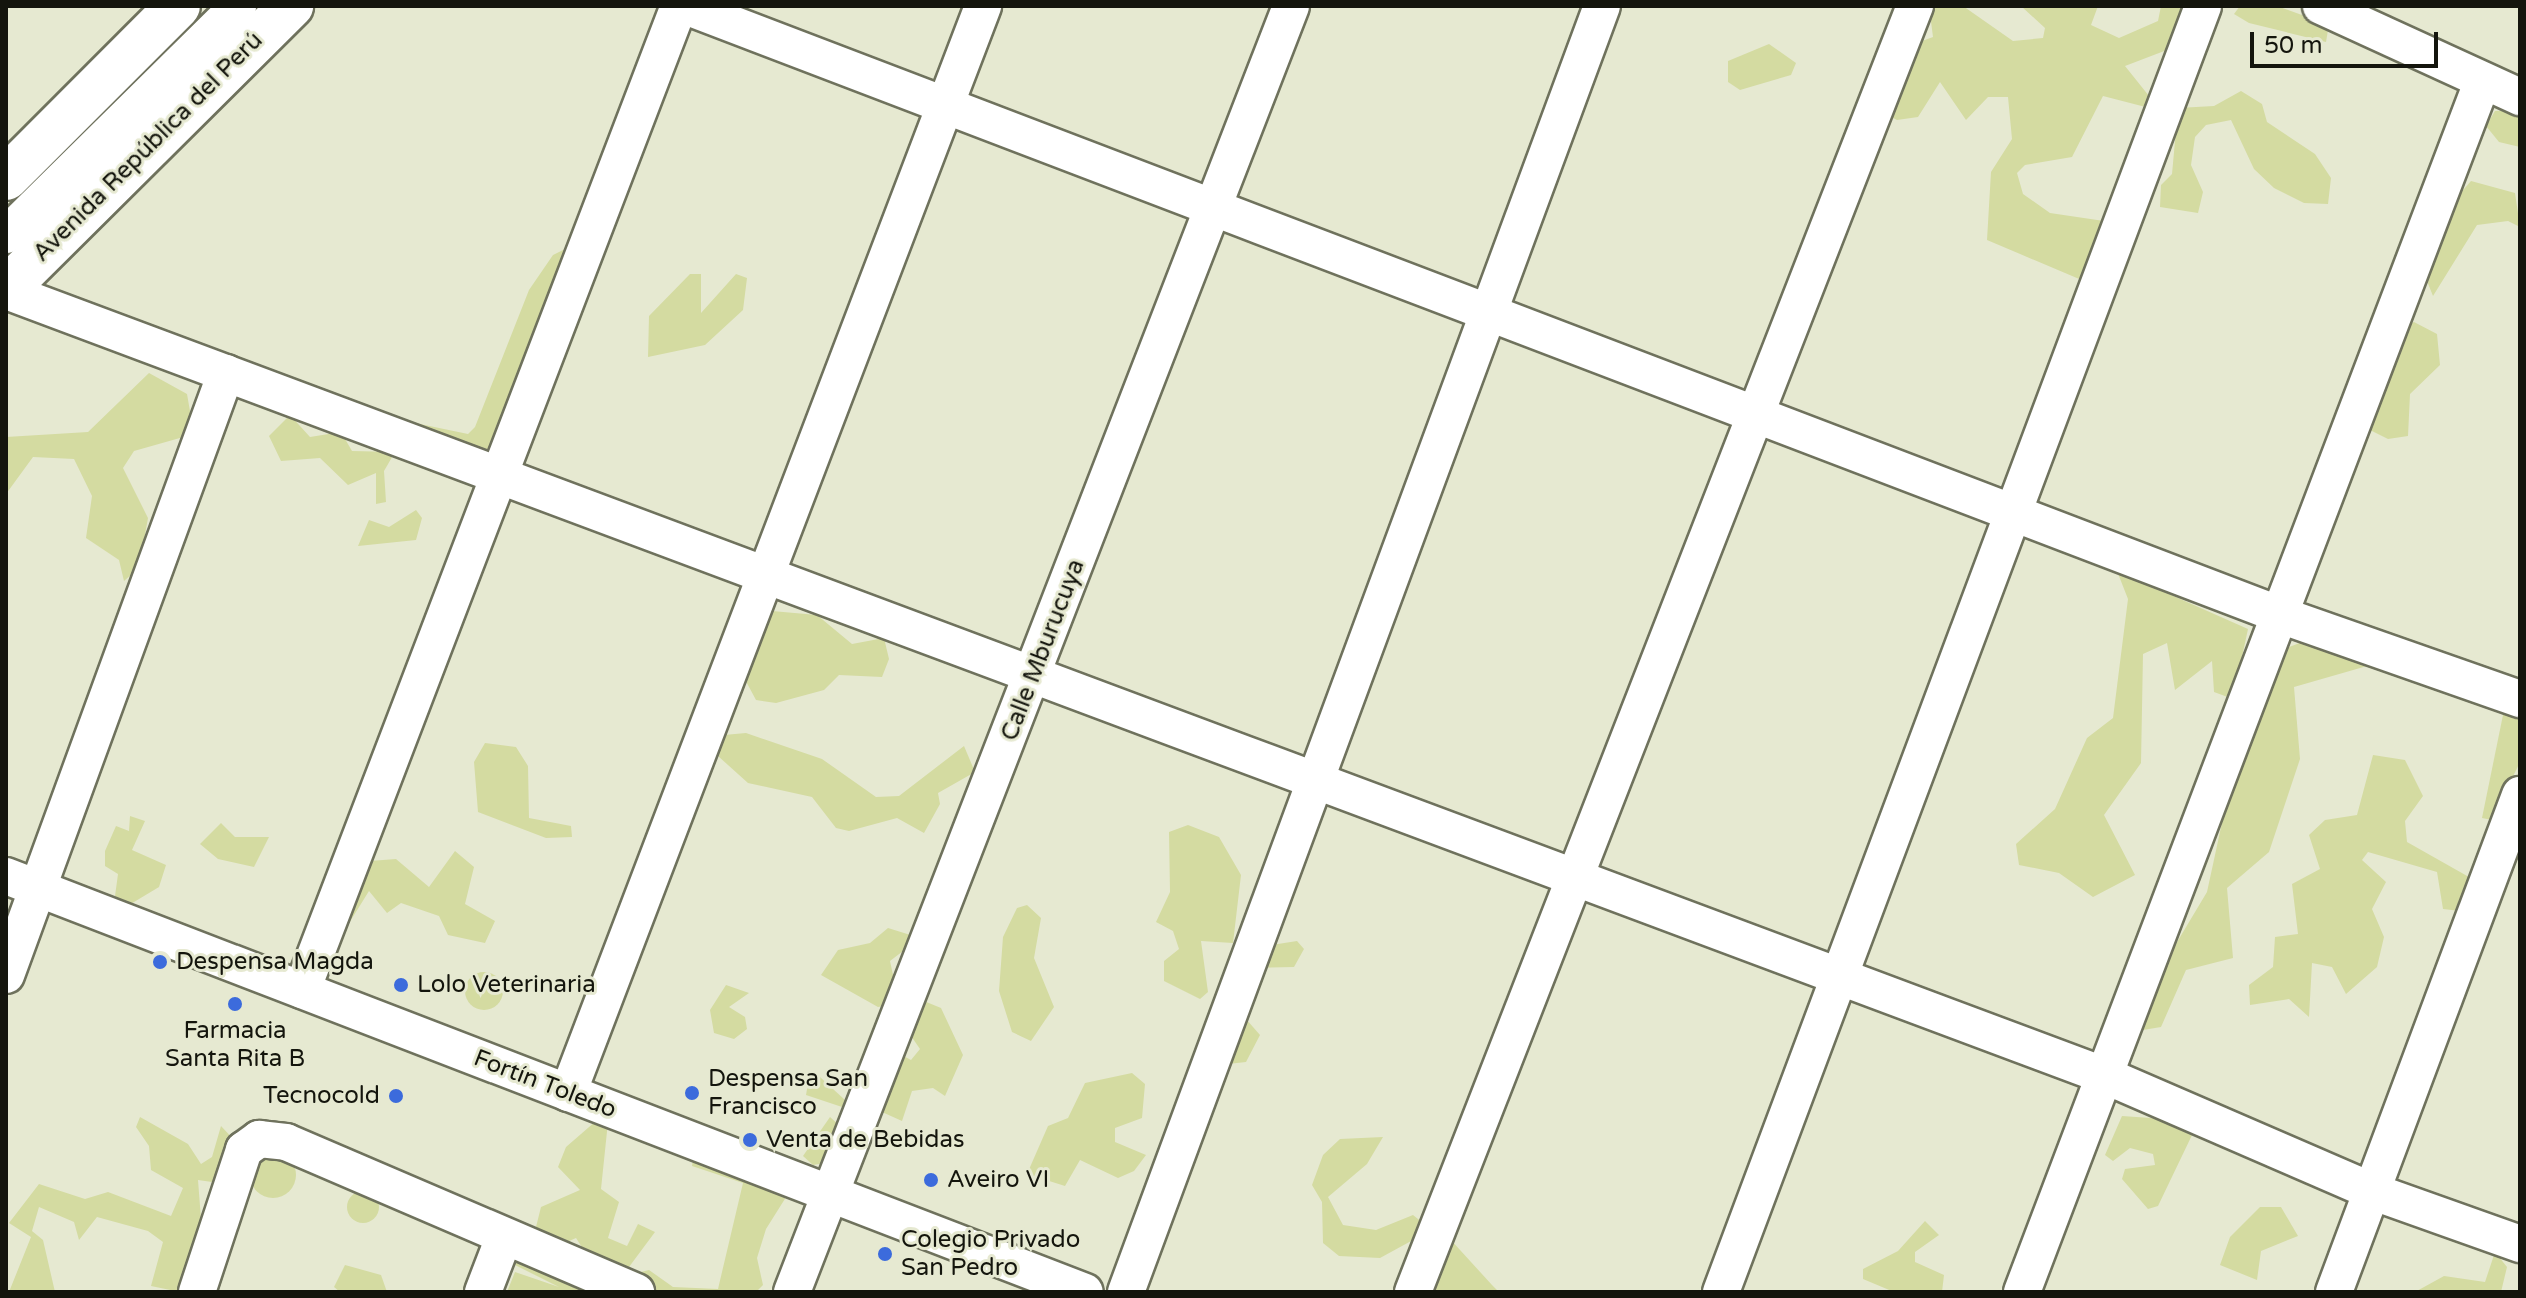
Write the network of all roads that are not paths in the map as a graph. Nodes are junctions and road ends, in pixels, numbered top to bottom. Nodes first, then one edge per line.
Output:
1 (178, 6) edge
2 (238, 6) edge
3 (291, 6) edge
4 (679, 6) edge
5 (685, 6) edge
6 (983, 6) edge
7 (1291, 6) edge
8 (1602, 6) edge
9 (1915, 6) edge
10 (2203, 6) edge
11 (2321, 6) edge
12 (2482, 82) junction
13 (2520, 97) edge
14 (945, 105) junction
15 (6, 178) edge
16 (1214, 208) junction
17 (6, 235) edge
18 (6, 290) edge
19 (1487, 312) junction
20 (226, 373) junction
21 (1755, 415) junction
22 (499, 475) junction
23 (2009, 512) junction
24 (765, 575) junction
25 (2283, 616) junction
26 (1033, 675) junction
27 (2520, 699) edge
28 (1312, 779) junction
29 (2520, 795) edge
30 (1574, 877) junction
31 (22, 882) edge
32 (6, 975) edge
33 (1838, 977) junction
34 (302, 990) junction
35 (2106, 1076) junction
36 (568, 1093) junction
37 (2374, 1192) junction
38 (833, 1195) junction
39 (503, 1240) junction
40 (2520, 1244) edge
41 (197, 1292) edge
42 (483, 1292) edge
43 (636, 1292) edge
44 (792, 1292) edge
45 (1085, 1292) edge
46 (1126, 1292) edge
47 (1413, 1292) edge
48 (1721, 1292) edge
49 (2022, 1292) edge
50 (2334, 1292) edge

1 - 15 highway
2 - 17 street
3 - 18 highway, Avenida República del Perú
4 - 22 street
5 - 14 street
6 - 14 street
7 - 16 street, Calle Mburucuya
8 - 19 street
9 - 21 street
10 - 23 street
11 - 12 street
12 - 13 street
12 - 25 street
14 - 16 street
14 - 24 street
16 - 19 street
16 - 26 street, Calle Mburucuya
18 - 20 street
19 - 21 street
19 - 28 street
20 - 22 street
20 - 31 street
21 - 23 street
21 - 30 street
22 - 24 street
22 - 34 street
23 - 25 street
23 - 33 street
24 - 26 street
24 - 36 street
25 - 27 street
25 - 35 street
26 - 28 street
26 - 38 street, Calle Mburucuya
28 - 30 street
28 - 46 street
29 - 37 street
30 - 33 street
30 - 47 street
31 - 32 street
31 - 34 street, Fortín Toledo
33 - 35 street
33 - 48 street
34 - 36 street, Fortín Toledo
35 - 37 street
35 - 49 street
36 - 38 street, Fortín Toledo
37 - 40 street
37 - 50 street
38 - 44 street, Calle Mburucuya
38 - 45 street, Fortín Toledo
39 - 41 street
39 - 42 street
39 - 43 street

